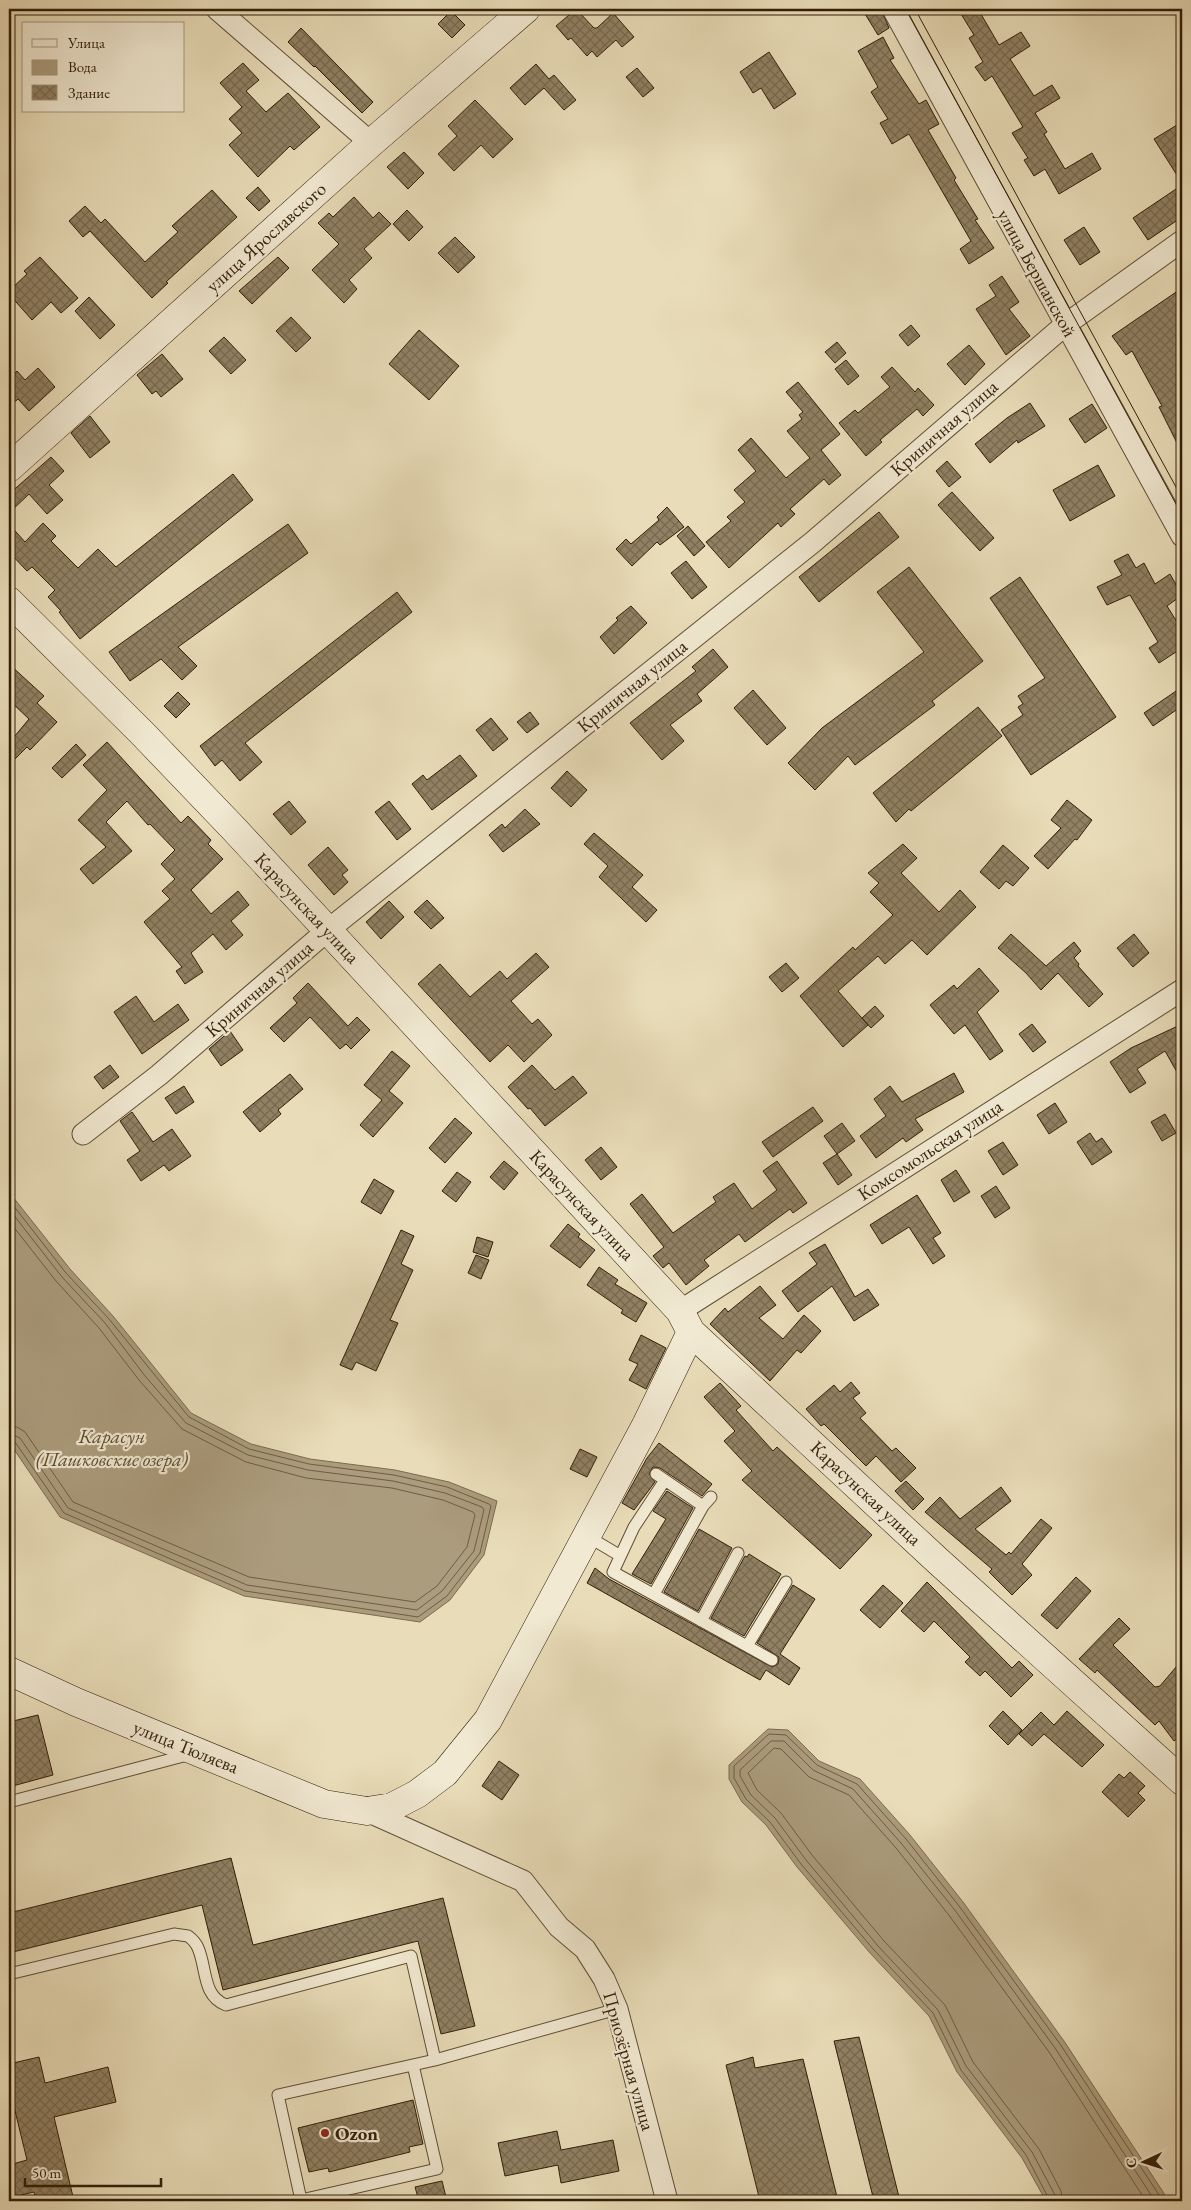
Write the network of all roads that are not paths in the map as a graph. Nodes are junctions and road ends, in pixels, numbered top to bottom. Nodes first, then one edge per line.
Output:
1 (217, 9) edge
2 (526, 9) edge
3 (893, 9) edge
4 (371, 143) junction
5 (1182, 241) edge
6 (1065, 325) junction
7 (9, 468) edge
8 (1182, 536) edge
9 (9, 601) edge
10 (328, 930) junction
11 (1182, 990) edge
12 (83, 1134) dead end
13 (685, 1322) junction
14 (587, 1536) junction
15 (738, 1554) dead end
16 (620, 1555) junction
17 (786, 1582) dead end
18 (654, 1594) junction
19 (702, 1621) junction
20 (747, 1646) junction
21 (772, 1660) dead end
22 (9, 1671) edge
23 (199, 1752) junction
24 (1182, 1781) edge
25 (9, 1802) edge
26 (366, 1811) junction
27 (9, 1974) edge
28 (617, 2009) junction
29 (435, 2060) junction
30 (413, 2065) junction
31 (667, 2201) edge

1 - 4 street
2 - 4 street, улица Ярославского
3 - 6 street, улица Бершанской
4 - 7 street, улица Ярославского
5 - 6 street, Криничная улица
6 - 8 street, улица Бершанской
6 - 10 street, Криничная улица
9 - 10 street, Карасунская улица
10 - 12 street, Криничная улица
10 - 13 street, Карасунская улица
11 - 13 street, Комсомольская улица
13 - 14 street, улица Тюляева
13 - 24 street, Карасунская улица
14 - 16 lane
14 - 26 street, улица Тюляева
15 - 19 lane
16 - 18 lane
16 - 18 lane
17 - 20 lane
18 - 19 lane
19 - 20 lane
20 - 21 lane
22 - 23 street, улица Тюляева
23 - 25 lane
23 - 26 street, улица Тюляева
26 - 28 street, Приозёрная улица
27 - 29 lane
28 - 29 lane
28 - 31 street, Приозёрная улица
29 - 30 lane
30 - 30 lane

